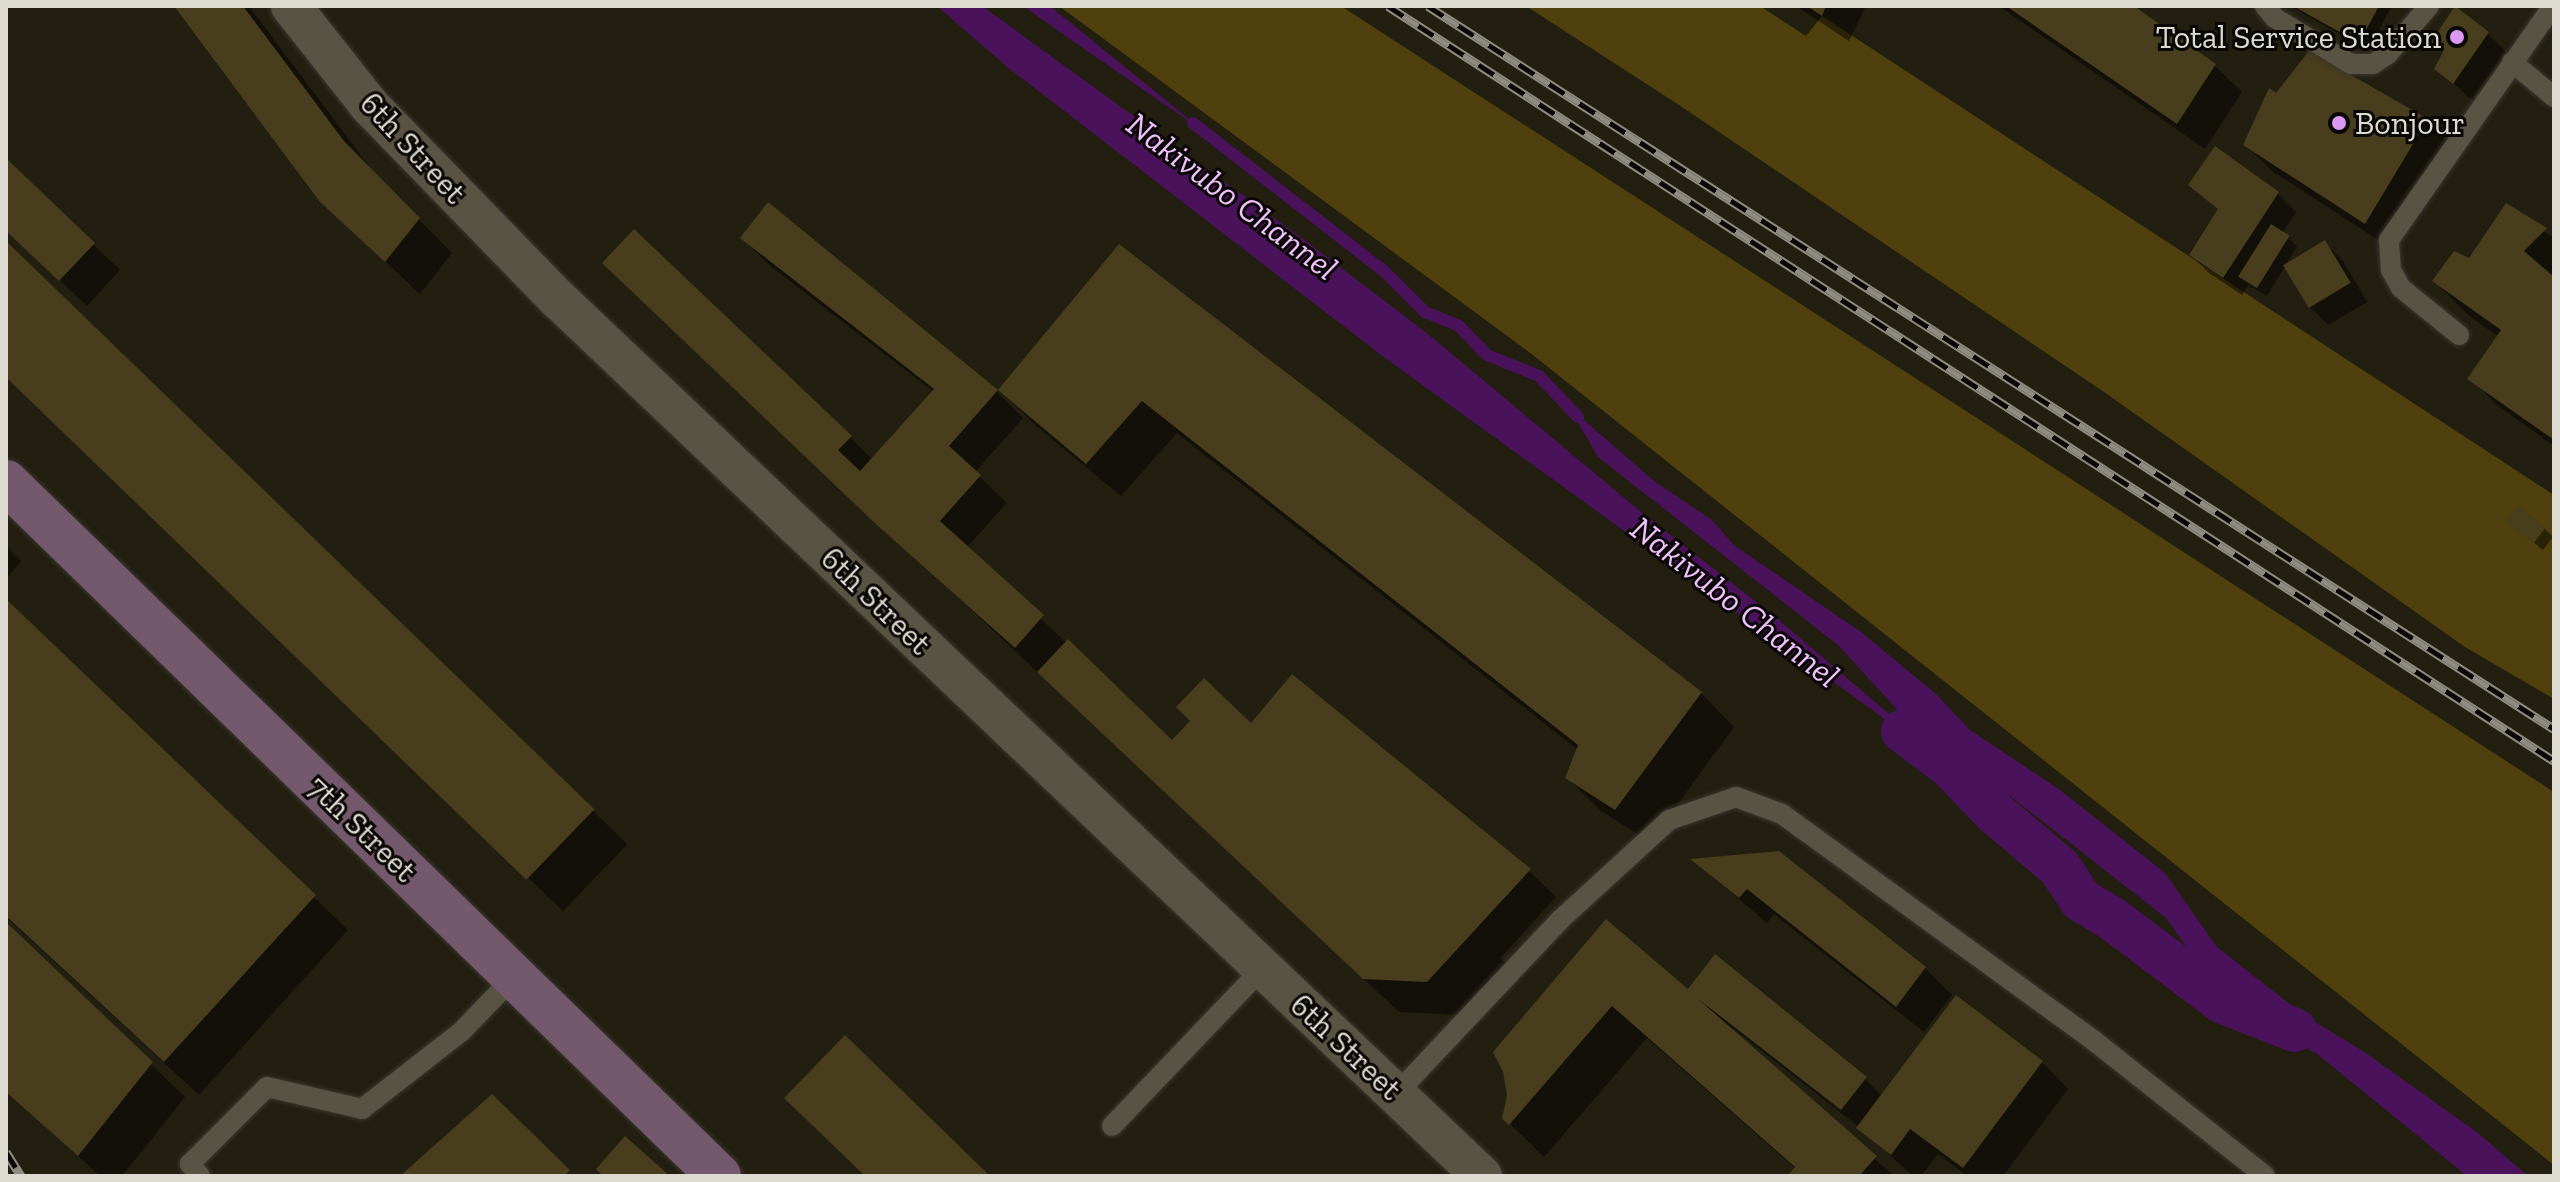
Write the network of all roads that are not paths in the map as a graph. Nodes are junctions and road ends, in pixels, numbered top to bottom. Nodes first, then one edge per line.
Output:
1 (291, 6) edge
2 (2265, 6) edge
3 (2429, 6) edge
4 (2553, 6) edge
5 (2512, 62) junction
6 (2554, 97) edge
7 (2459, 335) dead end
8 (6, 482) edge
9 (1263, 968) junction
10 (514, 977) junction
11 (1396, 1094) junction
12 (1112, 1126) dead end
13 (200, 1176) edge
14 (719, 1176) edge
15 (1482, 1176) edge
16 (2265, 1176) edge

1 - 9 street, 6th Street
2 - 3 lane
4 - 5 lane
5 - 6 lane
5 - 7 lane
8 - 10 street, 7th Street
9 - 11 street, 6th Street
9 - 12 lane
10 - 13 lane
10 - 14 street, 7th Street
11 - 15 street, 6th Street
11 - 16 lane

